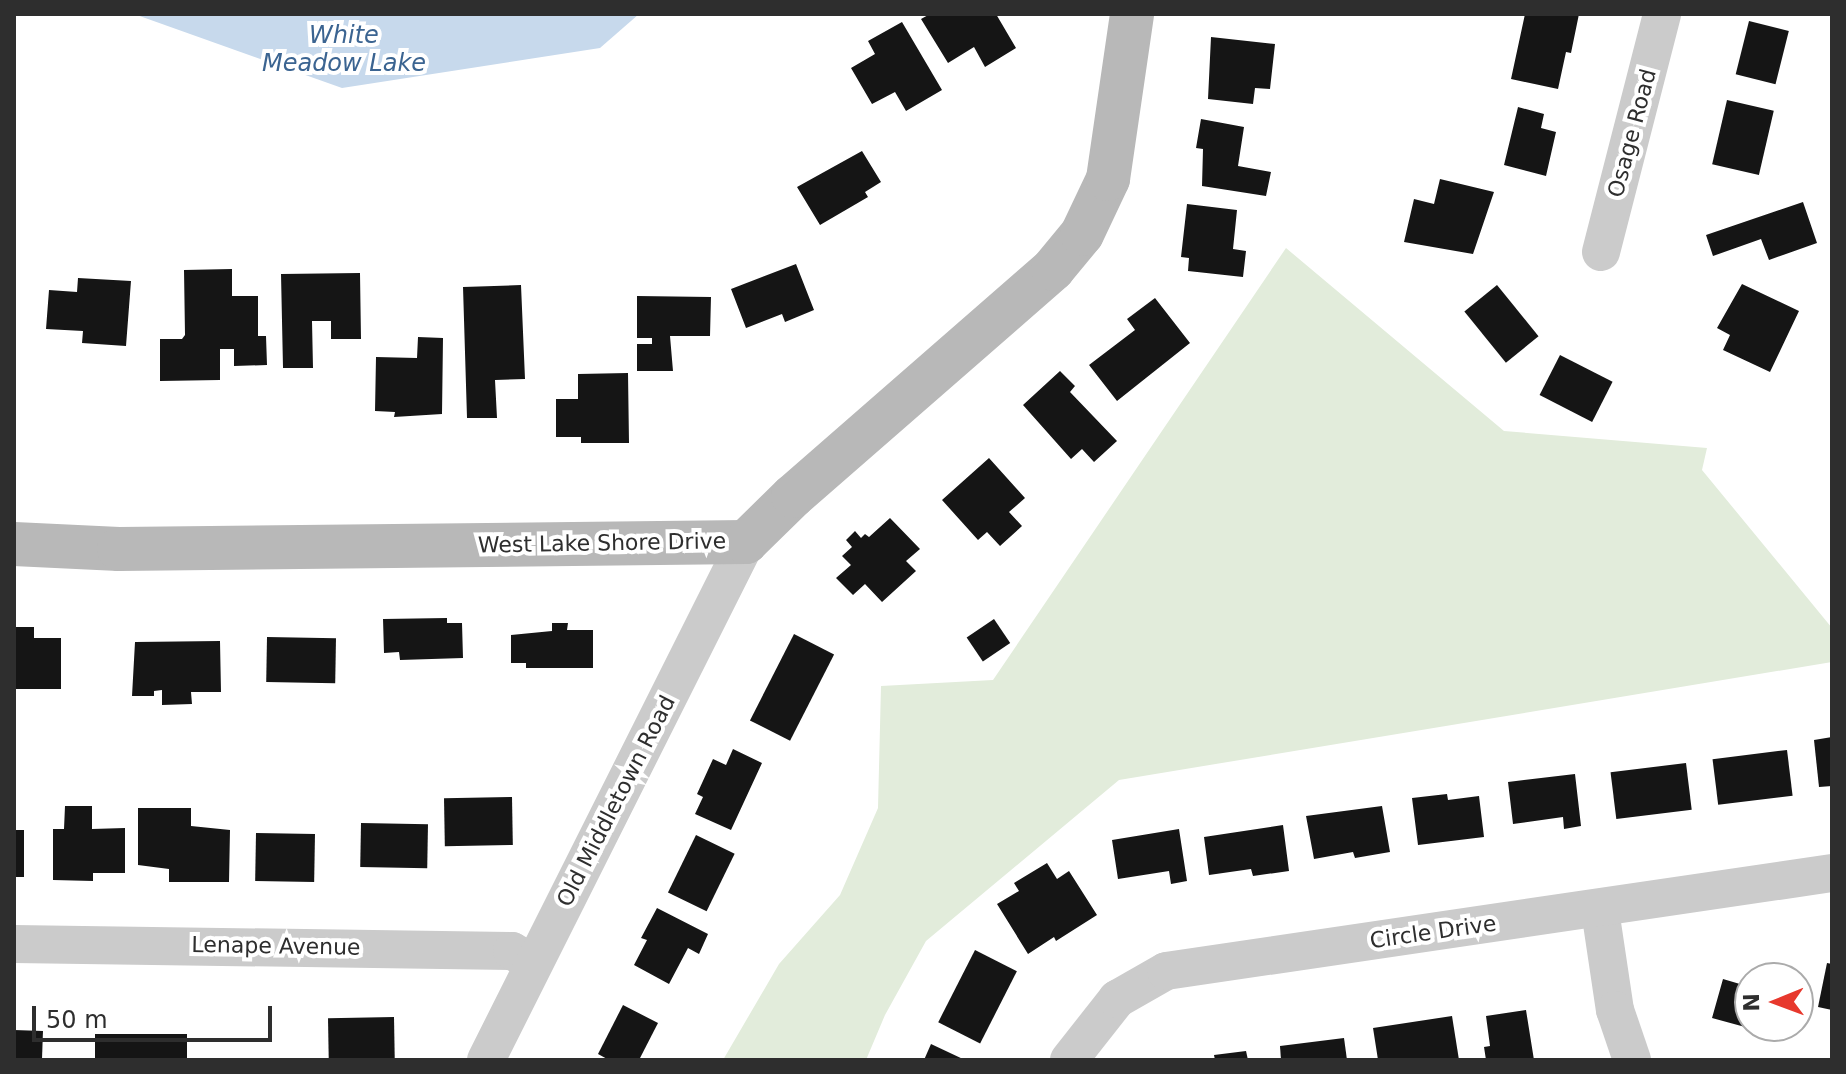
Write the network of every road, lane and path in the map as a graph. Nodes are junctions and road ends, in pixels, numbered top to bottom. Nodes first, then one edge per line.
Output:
1 (1132, 14) edge
2 (1662, 14) edge
3 (1601, 252) dead end
4 (746, 542) junction
5 (14, 544) edge
6 (1832, 873) edge
7 (1600, 910) junction
8 (14, 944) edge
9 (534, 963) junction
10 (486, 1060) edge
11 (1069, 1060) edge
12 (1632, 1060) edge

1 - 4 street, West Lake Shore Drive
2 - 3 street, Osage Road
4 - 5 street, West Lake Shore Drive
4 - 9 street, Old Middletown Road
6 - 7 street, Circle Drive
7 - 11 street, Circle Drive
7 - 12 street
8 - 9 street, Lenape Avenue
9 - 10 street, Old Middletown Road

